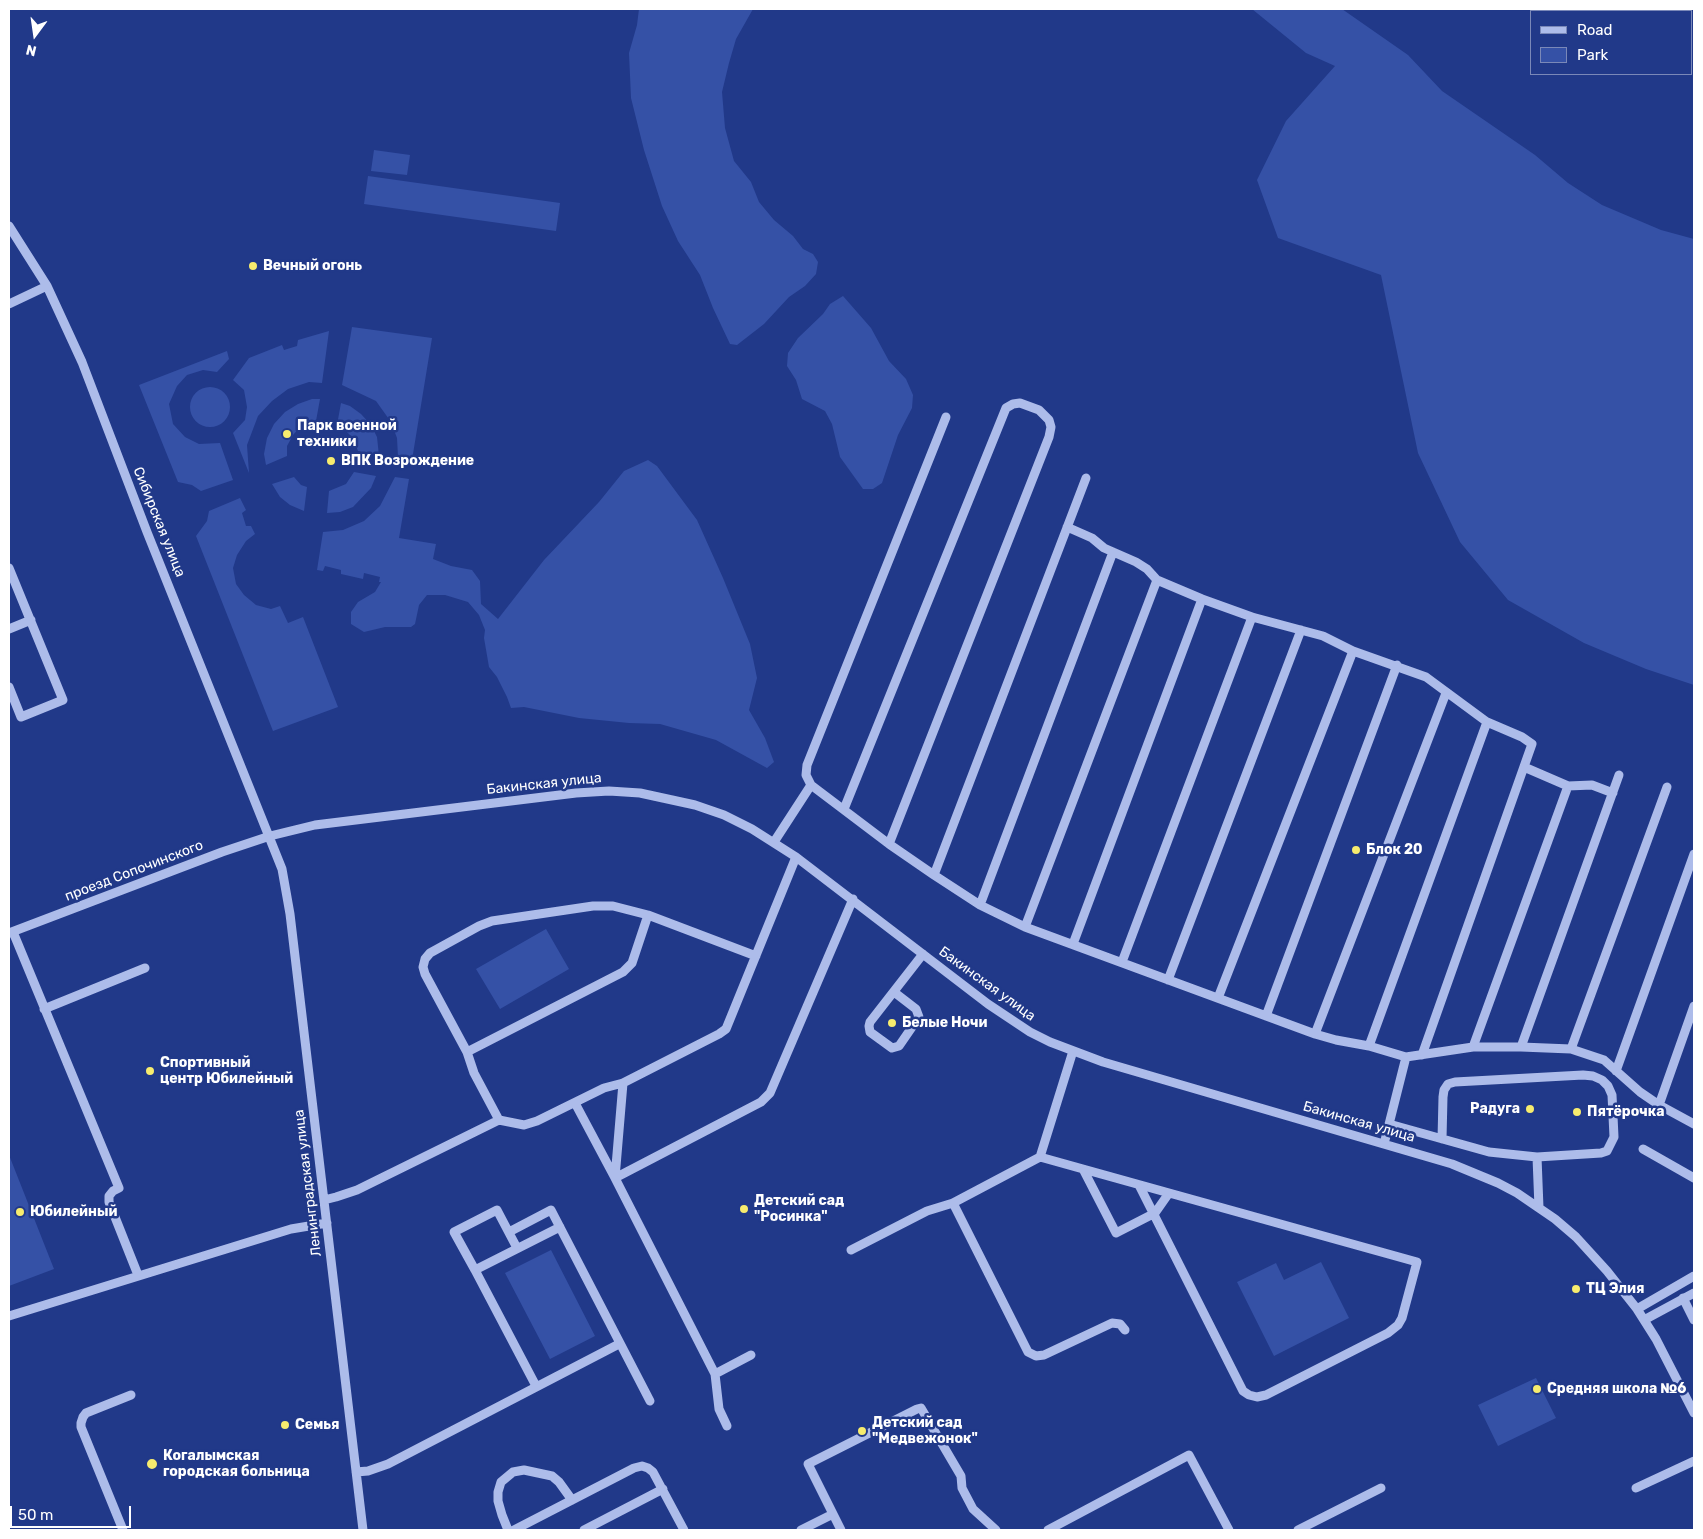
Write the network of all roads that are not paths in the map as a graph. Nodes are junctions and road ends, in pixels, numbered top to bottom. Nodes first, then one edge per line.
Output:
1 (9, 226) edge
2 (48, 286) junction
3 (9, 304) edge
4 (946, 417) dead end
5 (1086, 478) dead end
6 (1067, 527) junction
7 (1113, 552) junction
8 (9, 568) edge
9 (1158, 580) junction
10 (1202, 599) junction
11 (1252, 617) junction
12 (31, 620) junction
13 (9, 629) edge
14 (1301, 630) junction
15 (1353, 651) junction
16 (1397, 665) junction
17 (9, 687) edge
18 (1446, 694) junction
19 (1487, 722) junction
20 (1524, 767) junction
21 (1619, 775) dead end
22 (811, 785) junction
23 (1568, 786) junction
24 (1667, 787) dead end
25 (1613, 793) junction
26 (844, 809) junction
27 (270, 836) junction
28 (774, 842) junction
29 (889, 844) junction
30 (1694, 854) edge
31 (796, 857) junction
32 (934, 875) junction
33 (853, 899) junction
34 (980, 905) junction
35 (648, 915) junction
36 (1025, 927) junction
37 (11, 933) edge
38 (1073, 944) junction
39 (923, 954) junction
40 (756, 956) junction
41 (1122, 962) junction
42 (145, 968) dead end
43 (1168, 980) junction
44 (894, 992) junction
45 (1218, 998) junction
46 (1694, 1006) edge
47 (44, 1009) junction
48 (1266, 1016) junction
49 (1315, 1034) junction
50 (1368, 1046) junction
51 (1473, 1047) junction
52 (1522, 1047) junction
53 (1571, 1049) junction
54 (1073, 1051) junction
55 (467, 1052) junction
56 (1422, 1055) junction
57 (1406, 1057) junction
58 (1616, 1071) junction
59 (624, 1083) junction
60 (575, 1102) junction
61 (1659, 1105) junction
62 (499, 1120) junction
63 (1389, 1124) junction
64 (1694, 1124) edge
65 (1442, 1139) junction
66 (1384, 1144) junction
67 (1643, 1149) dead end
68 (1040, 1157) junction
69 (1537, 1157) junction
70 (1083, 1169) junction
71 (614, 1178) junction
72 (1694, 1178) edge
73 (1140, 1185) junction
74 (1169, 1193) junction
75 (324, 1200) junction
76 (953, 1203) junction
77 (1539, 1208) junction
78 (1155, 1213) junction
79 (327, 1223) junction
80 (560, 1228) junction
81 (509, 1232) junction
82 (517, 1248) junction
83 (851, 1250) dead end
84 (474, 1270) junction
85 (138, 1275) junction
86 (1694, 1276) edge
87 (1694, 1293) edge
88 (1683, 1298) junction
89 (1637, 1309) junction
90 (9, 1316) edge
91 (1644, 1320) junction
92 (1694, 1320) edge
93 (1125, 1330) dead end
94 (620, 1344) junction
95 (751, 1356) dead end
96 (715, 1374) junction
97 (536, 1386) junction
98 (132, 1394) dead end
99 (650, 1401) dead end
100 (1694, 1413) edge
101 (727, 1426) dead end
102 (1694, 1461) edge
103 (356, 1472) junction
104 (1381, 1488) dead end
105 (1636, 1488) dead end
106 (663, 1489) junction
107 (572, 1500) junction
108 (833, 1514) junction
109 (123, 1530) edge
110 (363, 1530) edge
111 (508, 1530) edge
112 (514, 1530) edge
113 (584, 1530) edge
114 (684, 1530) edge
115 (801, 1530) edge
116 (841, 1530) edge
117 (996, 1530) edge
118 (1048, 1530) edge
119 (1228, 1530) edge
120 (1298, 1530) edge

1 - 2 street, Сибирская улица
2 - 3 street
2 - 27 street, Сибирская улица
4 - 22 street
5 - 6 street
6 - 7 street
6 - 32 street
7 - 9 street
7 - 34 street
8 - 12 street
9 - 10 street
9 - 36 street
10 - 11 street
10 - 38 street
11 - 14 street
11 - 41 street
12 - 13 street
12 - 17 street
14 - 15 street
14 - 43 street
15 - 16 street
15 - 45 street
16 - 18 street
16 - 48 street
18 - 19 street
18 - 49 street
19 - 20 street
19 - 50 street
20 - 23 street
20 - 56 street
21 - 25 street
22 - 26 street
22 - 28 street
23 - 25 street
23 - 51 street
24 - 53 street
25 - 52 street
26 - 29 street
26 - 29 street
27 - 28 street, Бакинская улица
27 - 37 street, проезд Сопочинского
27 - 75 street, Ленинградская улица
28 - 31 street, Бакинская улица
29 - 32 street
30 - 58 street
31 - 33 street, Бакинская улица
31 - 40 street
32 - 34 street
33 - 39 street, Бакинская улица
33 - 71 street
34 - 36 street
35 - 40 street
35 - 55 street
35 - 55 street
36 - 38 street
37 - 47 street
38 - 41 street
39 - 44 street
39 - 54 street, Бакинская улица
40 - 59 street
41 - 43 street
42 - 47 street
43 - 45 street
44 - 44 street
45 - 48 street
46 - 61 street
47 - 85 street
48 - 49 street
49 - 50 street
50 - 57 street
51 - 52 street
51 - 56 street
52 - 53 street
53 - 58 street
54 - 66 street, Бакинская улица
54 - 68 street
55 - 62 street
56 - 57 street
57 - 63 street
58 - 61 street
59 - 60 street
59 - 71 street
60 - 62 street
60 - 71 street
61 - 64 street
62 - 75 street
63 - 65 street
63 - 66 street
65 - 69 street
65 - 69 street
66 - 77 street, Бакинская улица
67 - 72 street
68 - 70 street
68 - 76 street
69 - 77 street
70 - 73 street
70 - 78 street
71 - 96 street
73 - 74 street
73 - 78 street
74 - 78 street
74 - 78 street
75 - 79 street, Ленинградская улица
76 - 83 street
76 - 93 street
77 - 89 street, Бакинская улица
79 - 85 street
79 - 103 street, Ленинградская улица
80 - 81 street
80 - 82 street
80 - 94 street
81 - 82 street
81 - 84 street
82 - 84 street
84 - 97 street
85 - 90 street
86 - 89 street
87 - 88 street
88 - 91 street
88 - 92 street
89 - 91 street, Бакинская улица
91 - 100 street, Бакинская улица
94 - 97 street
94 - 99 street
95 - 96 street
96 - 101 street
97 - 103 street
98 - 109 street
102 - 105 street
103 - 110 street, Ленинградская улица
104 - 120 street
106 - 107 street
106 - 113 street
106 - 114 street
107 - 111 street
107 - 112 street
108 - 115 street
108 - 116 street
108 - 117 street
118 - 119 street

